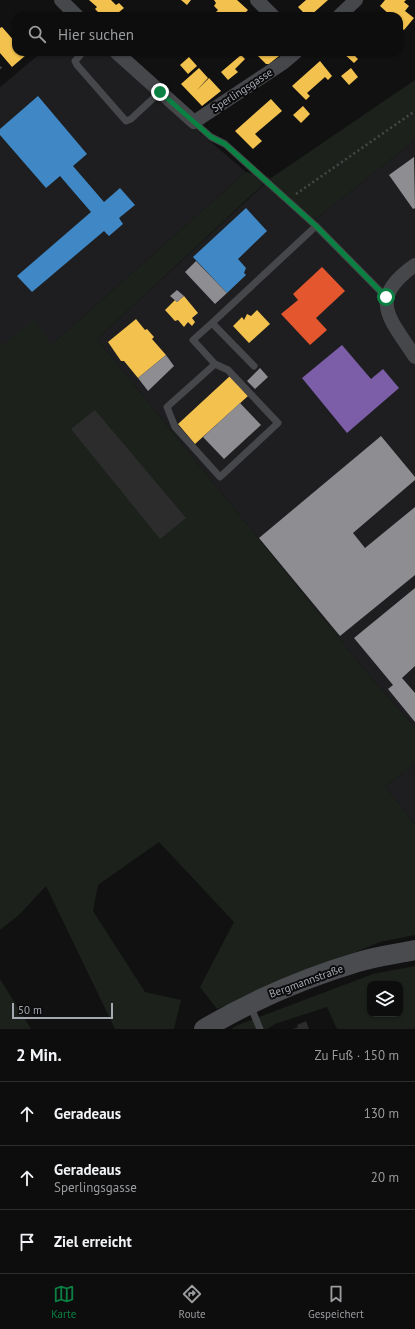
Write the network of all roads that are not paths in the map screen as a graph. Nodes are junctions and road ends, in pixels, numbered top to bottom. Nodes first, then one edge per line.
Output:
1 (61, 0) edge
2 (257, 0) edge
3 (356, 0) edge
4 (73, 12) edge
5 (269, 12) edge
6 (343, 12) edge
7 (79, 56) edge
8 (120, 56) edge
9 (291, 56) edge
10 (160, 92) junction
11 (194, 122) junction
12 (316, 226) junction
13 (415, 265) edge
14 (386, 297) junction
15 (212, 323) junction
16 (415, 357) edge
17 (215, 364) junction
18 (254, 366) dead end
19 (415, 950) edge
20 (249, 1003) junction
21 (204, 1029) edge
22 (260, 1029) edge

1 - 4 street
2 - 5 street
3 - 6 street
7 - 10 lane
8 - 10 street
9 - 11 street, Sperlingsgasse
10 - 11 street
11 - 12 lane
12 - 14 lane
12 - 15 lane
13 - 14 street
14 - 16 street
15 - 17 lane
15 - 18 lane
17 - 17 lane
19 - 20 street, Bergmannstraße
20 - 21 street, Bergmannstraße
20 - 22 lane

